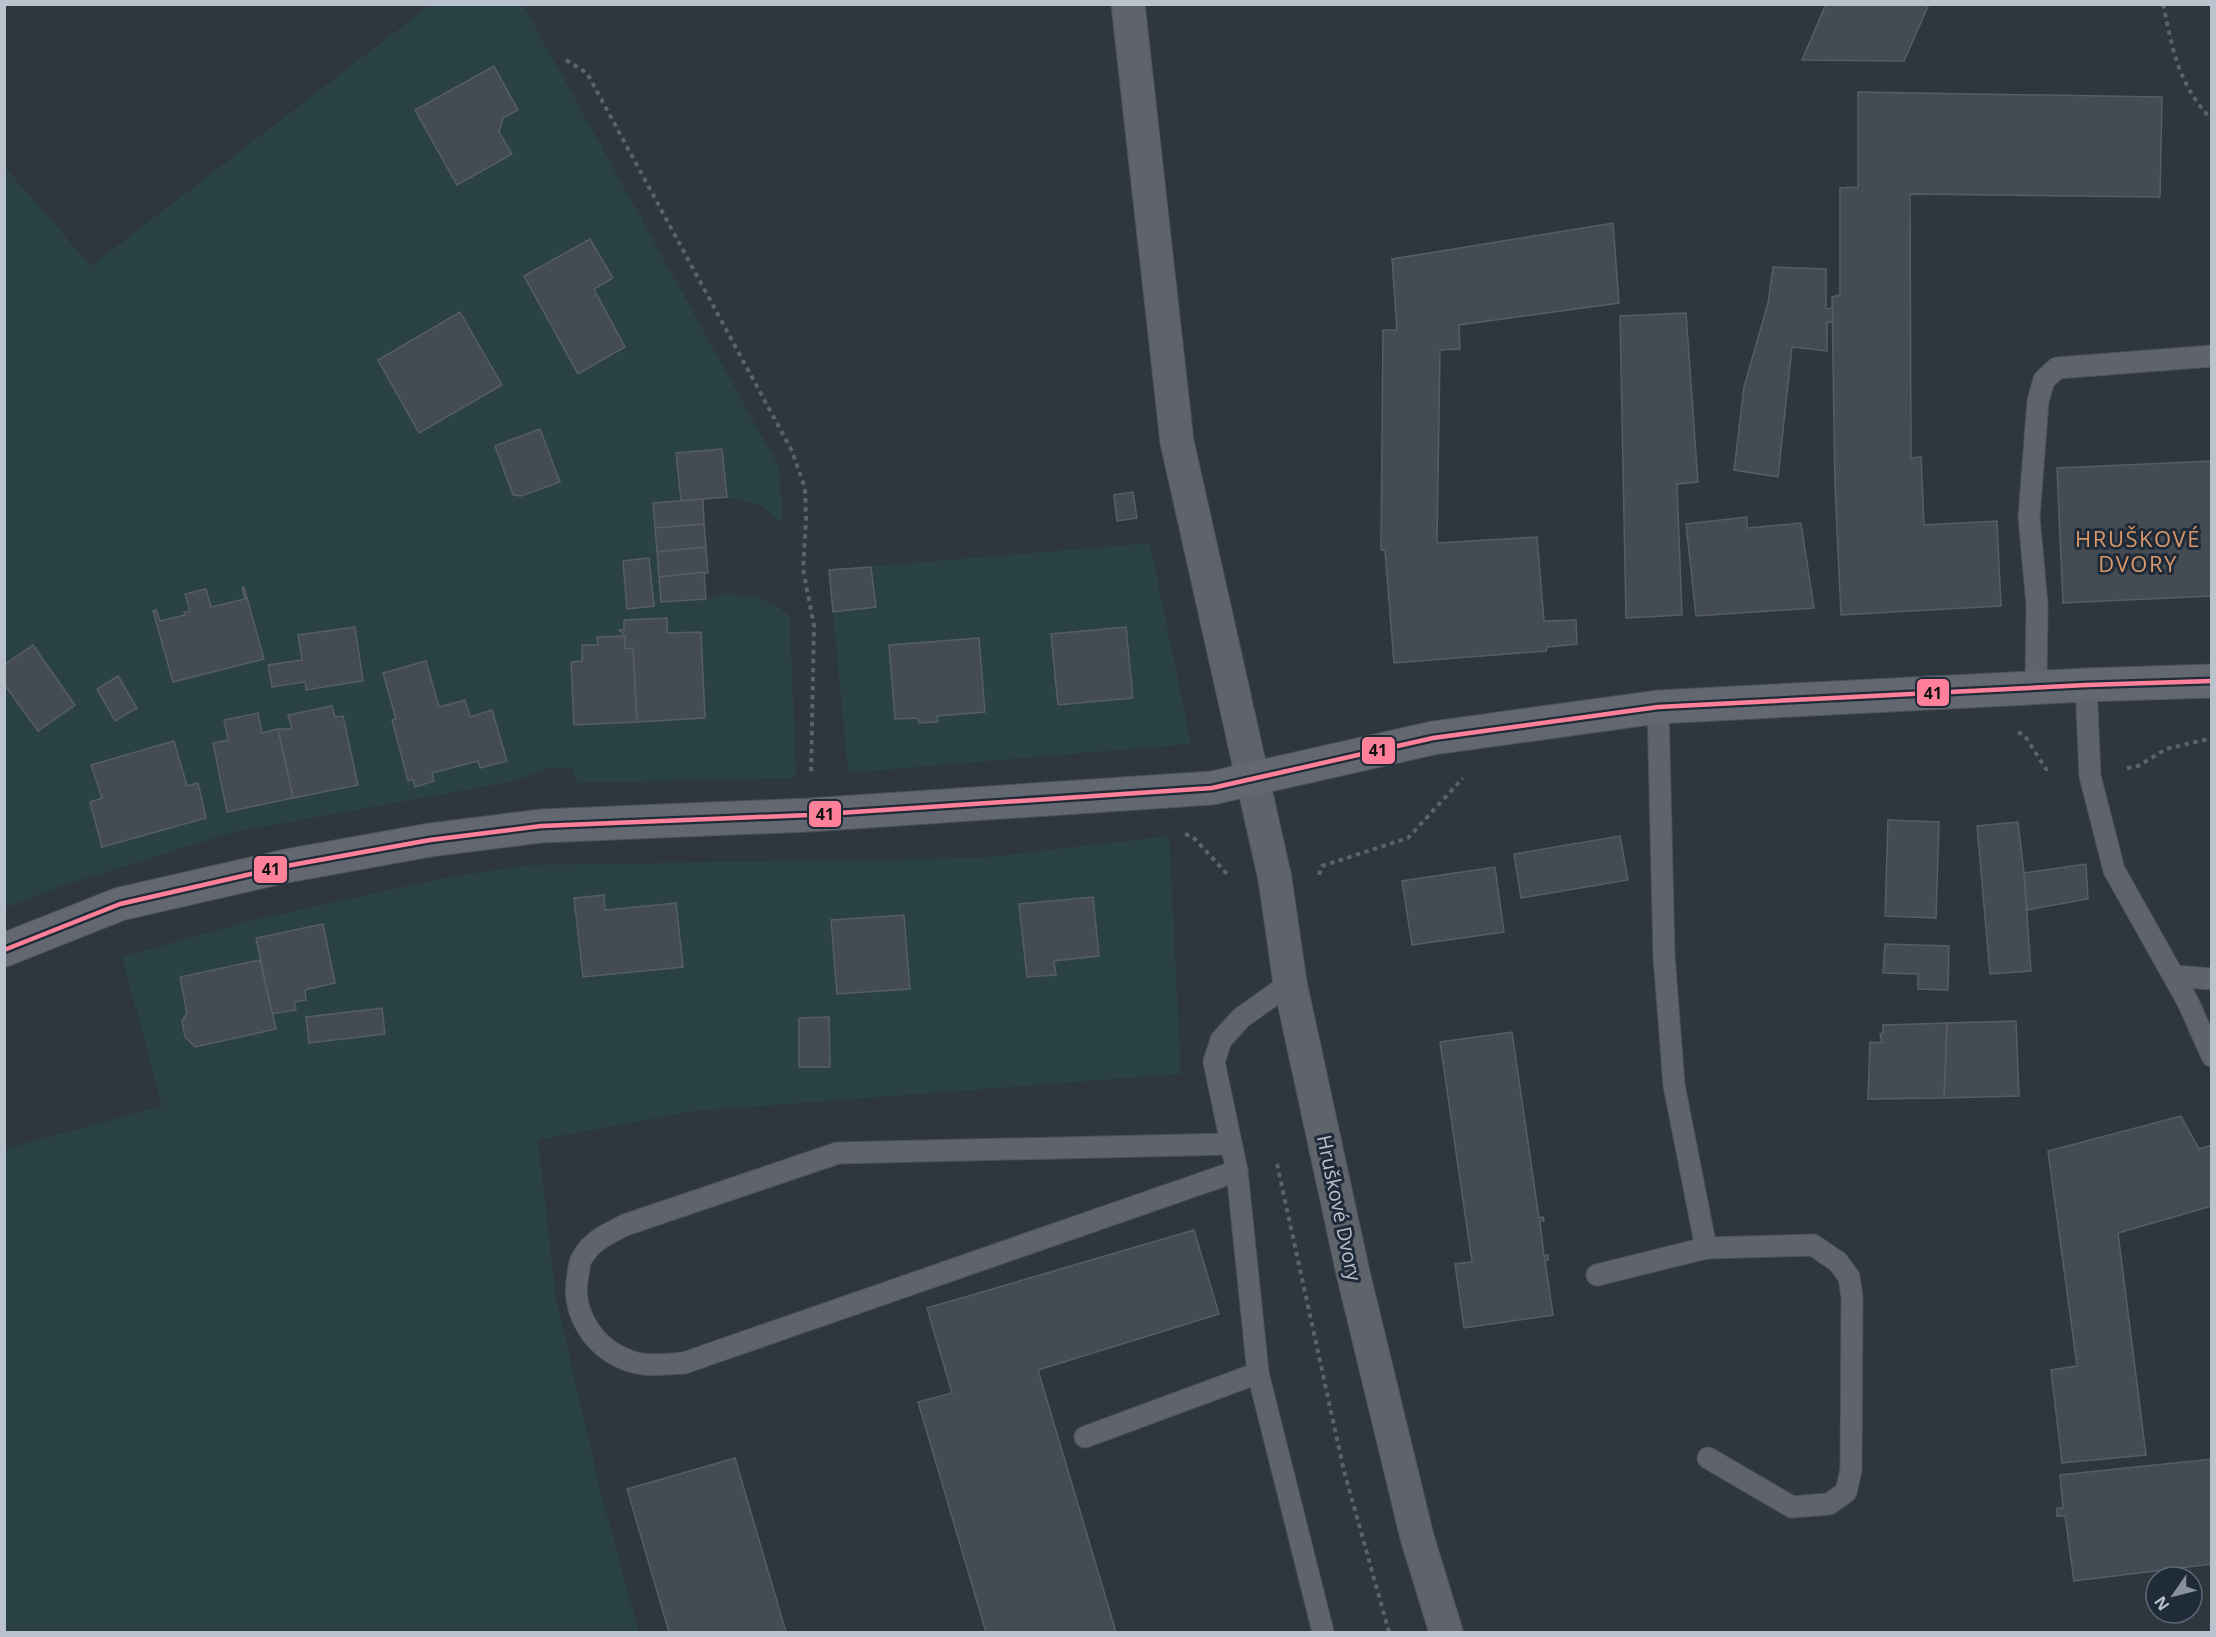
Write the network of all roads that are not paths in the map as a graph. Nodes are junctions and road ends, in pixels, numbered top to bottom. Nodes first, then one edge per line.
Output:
1 (1128, 4) edge
2 (2211, 356) edge
3 (2211, 681) edge
4 (2086, 685) junction
5 (2037, 687) junction
6 (1658, 707) junction
7 (1252, 779) junction
8 (4, 950) edge
9 (2174, 976) junction
10 (2211, 979) edge
11 (1290, 983) junction
12 (2211, 1056) edge
13 (1230, 1144) junction
14 (1237, 1171) junction
15 (1706, 1248) junction
16 (1597, 1275) dead end
17 (1258, 1373) junction
18 (1085, 1437) dead end
19 (1708, 1458) dead end
20 (1323, 1632) edge
21 (1446, 1632) edge

1 - 7 street, Hruškové Dvory
2 - 5 lane
3 - 4 street
4 - 5 street
4 - 9 lane
5 - 6 street
6 - 7 street
6 - 15 lane
7 - 8 street
7 - 11 street, Hruškové Dvory
9 - 10 lane
9 - 12 lane
11 - 13 lane
11 - 21 street, Hruškové Dvory
13 - 14 lane
13 - 14 lane
14 - 17 lane
15 - 16 lane
15 - 19 lane
17 - 18 lane
17 - 20 lane

